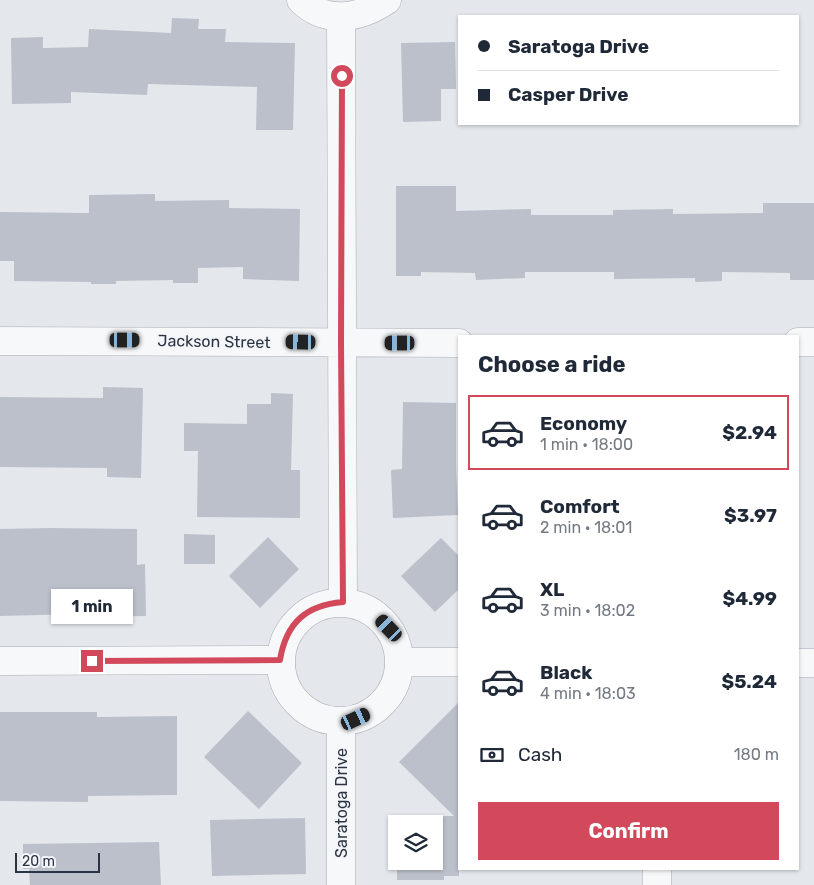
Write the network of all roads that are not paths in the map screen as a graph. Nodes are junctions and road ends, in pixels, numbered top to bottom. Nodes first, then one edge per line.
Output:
1 (302, 0) edge
2 (387, 0) edge
3 (341, 17) junction
4 (0, 341) edge
5 (799, 342) edge
6 (814, 342) edge
7 (341, 343) junction
8 (458, 343) edge
9 (343, 602) junction
10 (280, 660) junction
11 (0, 661) edge
12 (400, 662) junction
13 (458, 662) edge
14 (799, 663) edge
15 (814, 663) edge
16 (341, 721) junction
17 (657, 870) edge
18 (342, 885) edge
19 (657, 885) edge

1 - 3 street
2 - 3 street
3 - 7 street
4 - 7 street, Jackson Street
5 - 6 street
7 - 8 street, Jackson Street
7 - 9 street
9 - 10 street
9 - 12 street
10 - 11 street
10 - 16 street
12 - 13 street
12 - 16 street
14 - 15 street
16 - 18 street, Saratoga Drive
17 - 19 street

